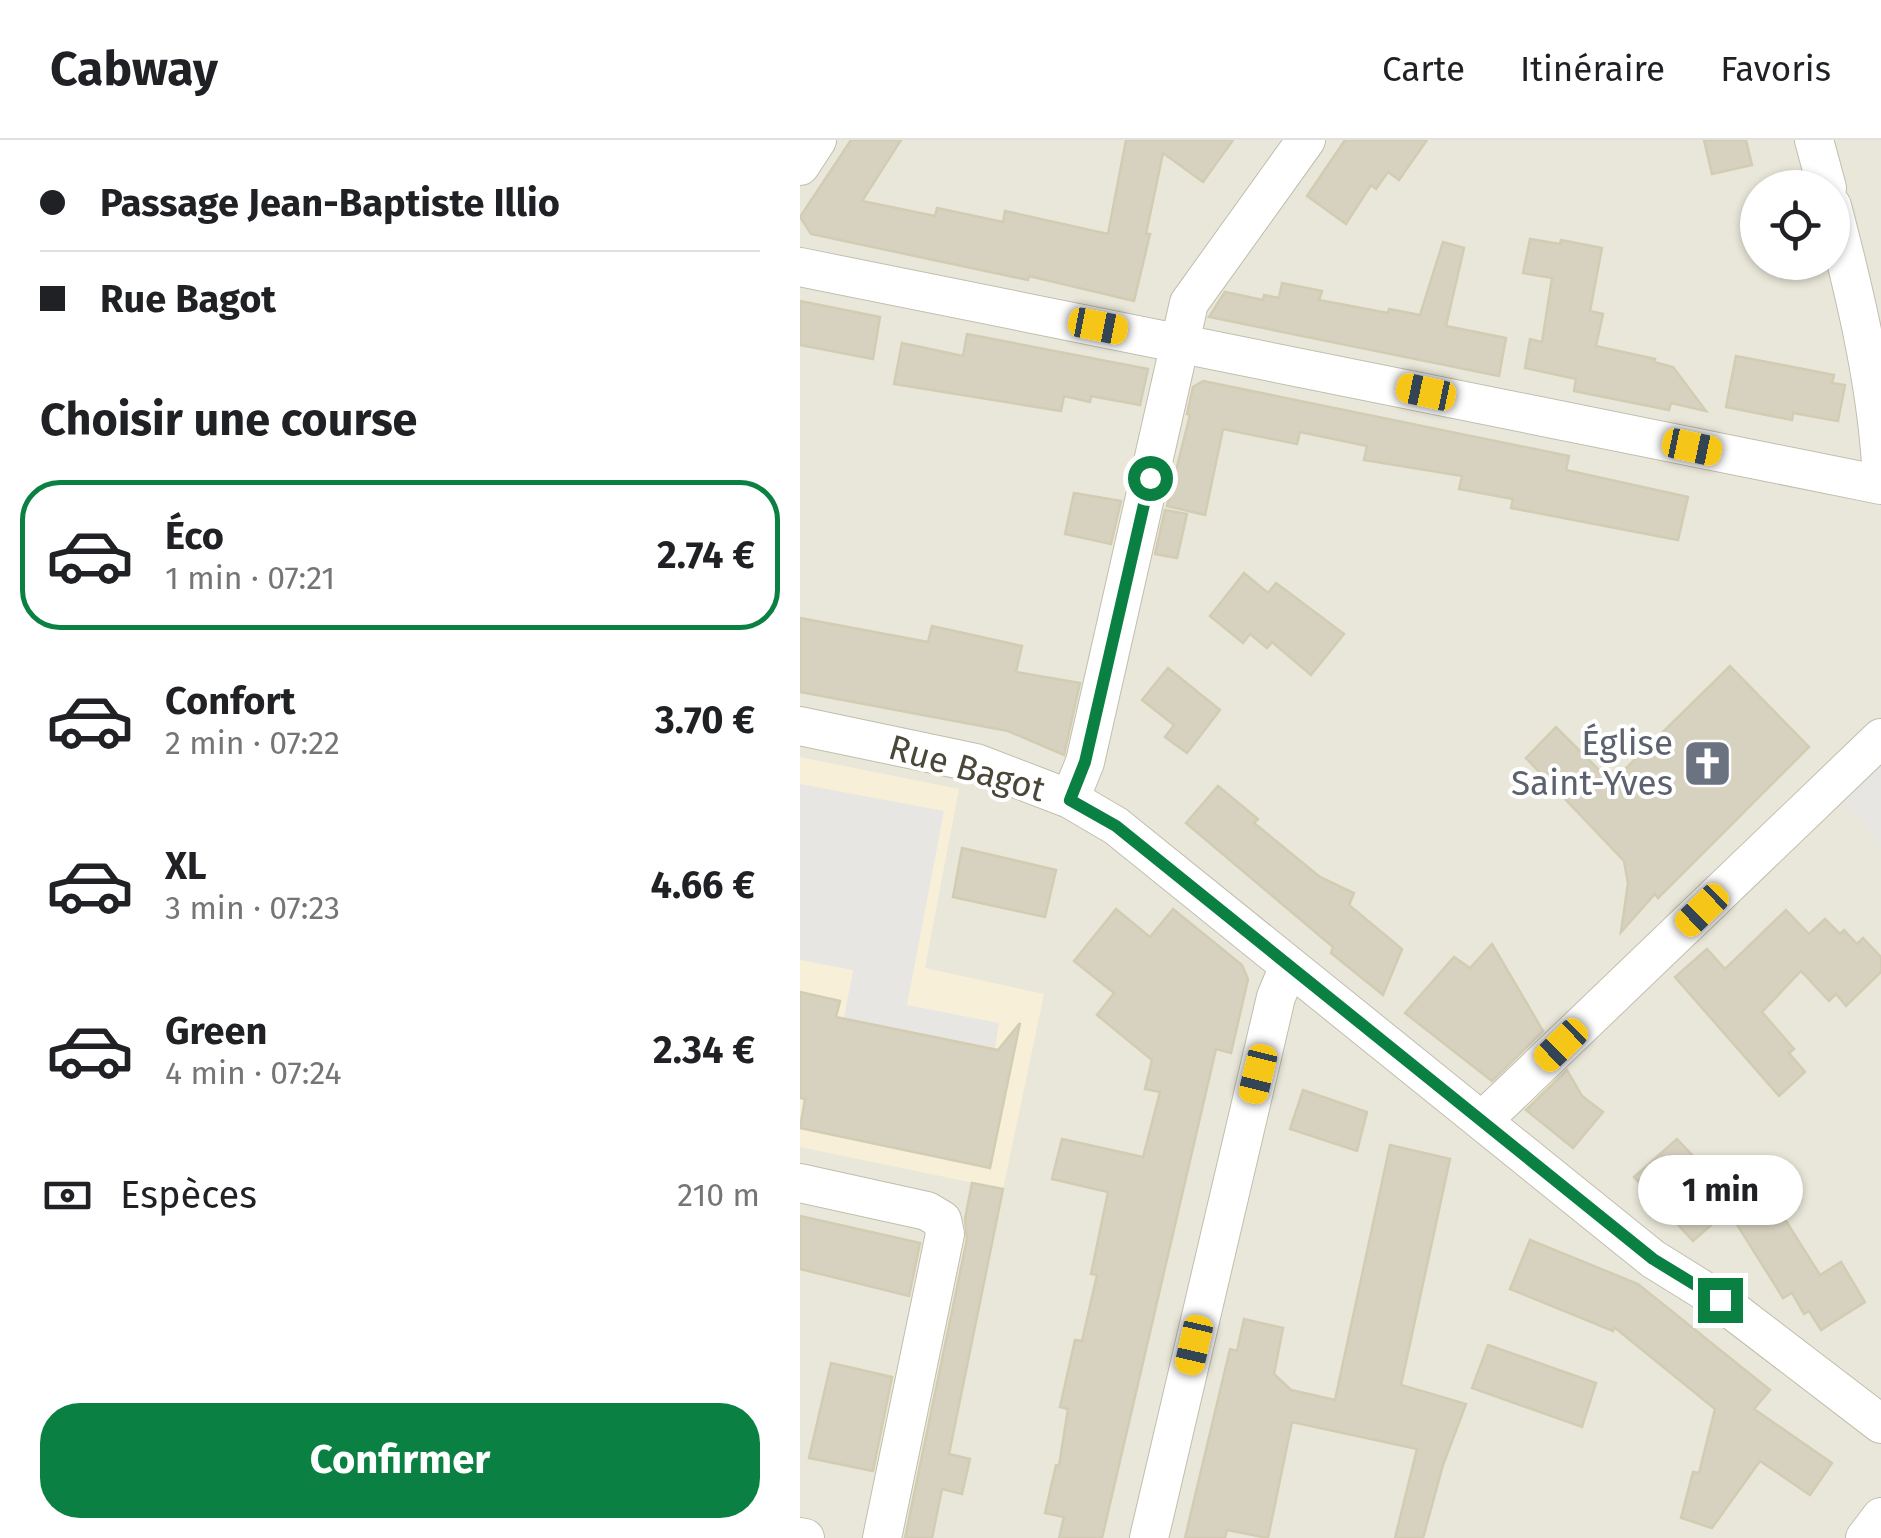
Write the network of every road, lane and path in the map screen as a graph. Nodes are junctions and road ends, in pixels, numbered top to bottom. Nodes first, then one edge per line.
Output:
1 (817, 140) edge
2 (1306, 140) edge
3 (1814, 140) edge
4 (800, 166) edge
5 (1822, 170) edge
6 (800, 268) edge
7 (1850, 277) edge
8 (1180, 343) junction
9 (1881, 463) edge
10 (1881, 484) edge
11 (800, 726) edge
12 (1881, 738) edge
13 (1070, 800) junction
14 (1289, 966) junction
15 (1483, 1120) junction
16 (800, 1183) edge
17 (1881, 1424) edge
18 (1881, 1517) edge
19 (882, 1538) edge
20 (1149, 1538) edge
21 (1865, 1538) edge

1 - 4 street
2 - 8 street
3 - 5 street
6 - 8 street
7 - 9 street
8 - 10 street
8 - 13 street
11 - 13 street, Rue Bagot
12 - 15 street
13 - 14 street, Rue Bagot
14 - 15 street, Rue Bagot
14 - 20 street
15 - 17 street, Rue Bagot
16 - 19 street
18 - 21 street

